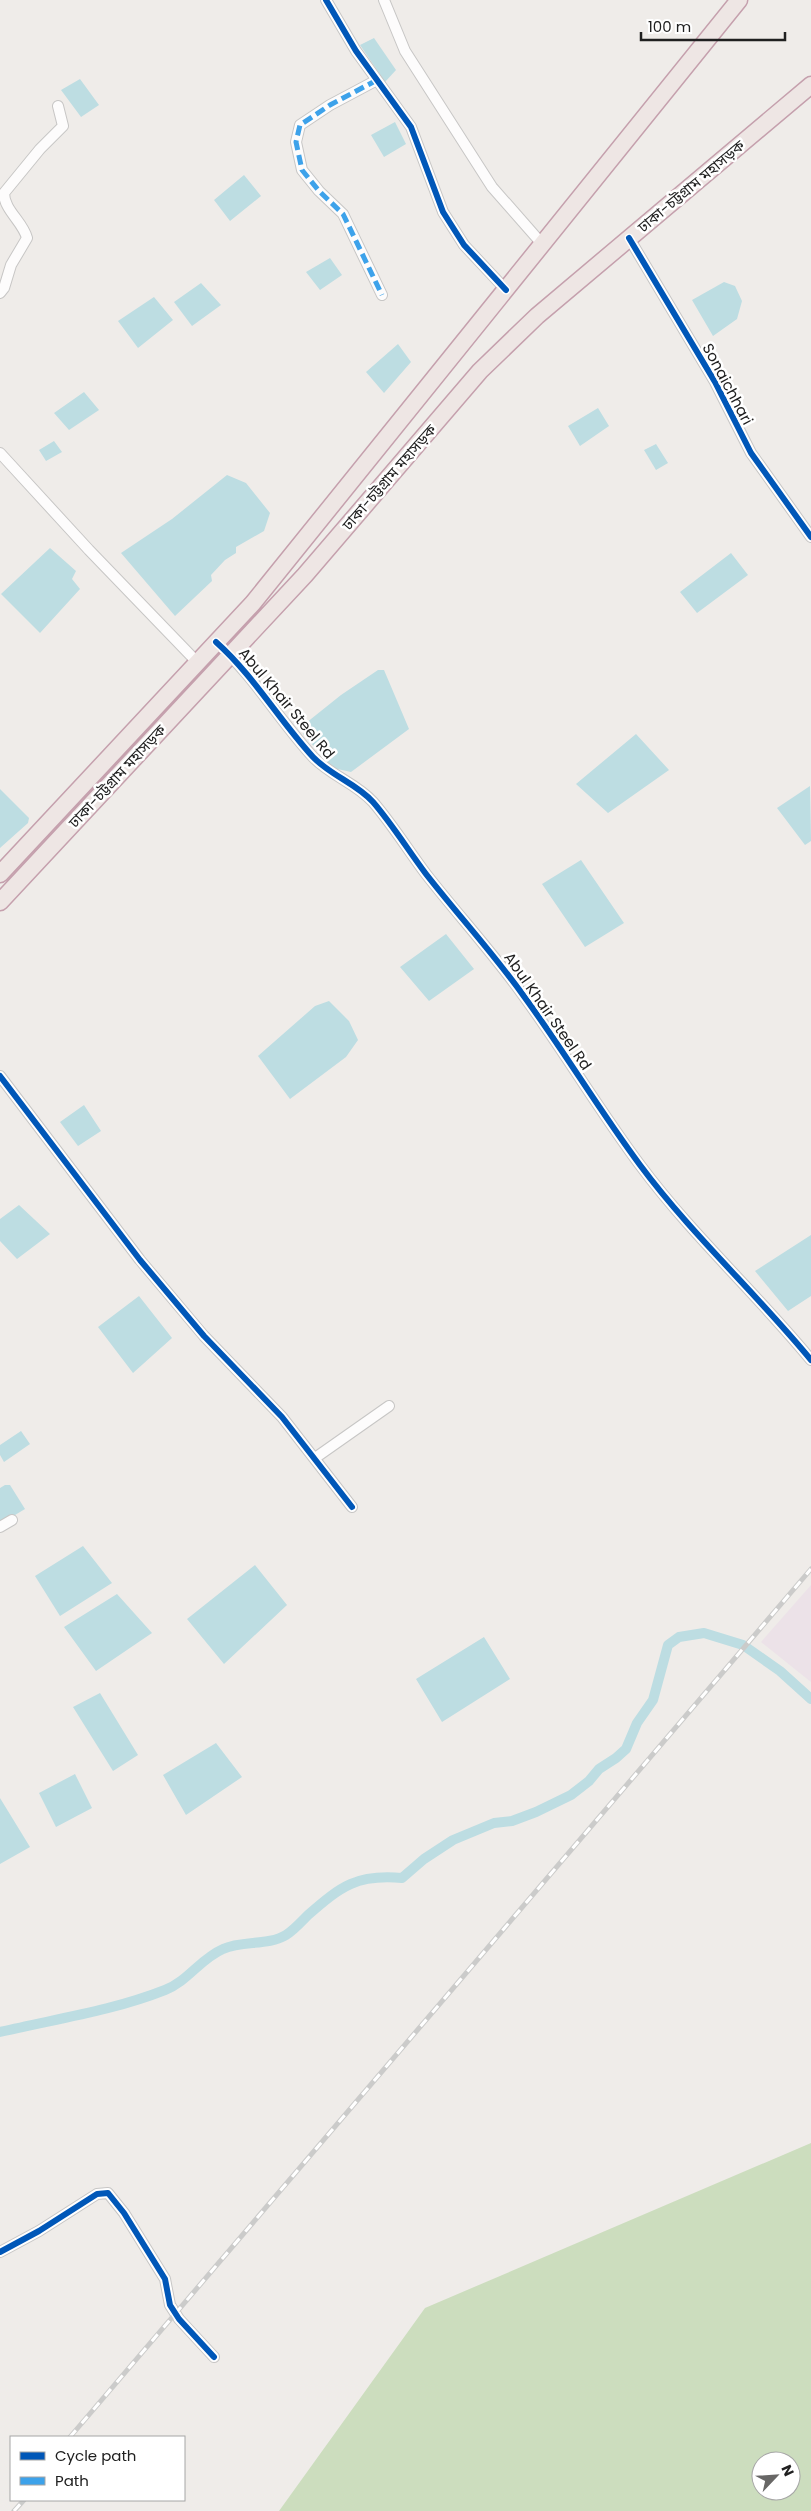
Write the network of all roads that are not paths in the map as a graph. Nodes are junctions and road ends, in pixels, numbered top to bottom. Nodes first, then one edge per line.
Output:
1 (326, 0) edge
2 (384, 0) edge
3 (739, 0) edge
4 (377, 80) junction
5 (811, 85) edge
6 (58, 106) dead end
7 (629, 238) junction
8 (543, 245) junction
9 (506, 290) junction
10 (0, 293) edge
11 (382, 295) dead end
12 (0, 453) edge
13 (811, 537) edge
14 (300, 545) junction
15 (318, 559) junction
16 (216, 642) junction
17 (230, 654) junction
18 (197, 662) junction
19 (0, 874) edge
20 (0, 902) edge
21 (0, 1076) edge
22 (811, 1360) edge
23 (389, 1406) dead end
24 (315, 1458) junction
25 (352, 1508) dead end
26 (12, 1520) dead end
27 (0, 1527) edge
28 (0, 2252) edge
29 (214, 2357) dead end

1 - 4 street
2 - 8 street
3 - 8 highway, ঢাকা-চট্টগ্রাম মহাসড়ক
4 - 9 street
4 - 11 street
5 - 7 highway, ঢাকা-চট্টগ্রাম মহাসড়ক
6 - 10 street
7 - 13 street, Sonaichhari
7 - 15 highway, ঢাকা-চট্টগ্রাম মহাসড়ক
8 - 9 highway, ঢাকা-চট্টগ্রাম মহাসড়ক
9 - 14 highway, ঢাকা-চট্টগ্রাম মহাসড়ক
12 - 18 street
14 - 15 highway
14 - 16 highway, ঢাকা-চট্টগ্রাম মহাসড়ক
15 - 17 highway, ঢাকা-চট্টগ্রাম মহাসড়ক
16 - 17 street, Abul Khair Steel Rd
16 - 18 highway, ঢাকা-চট্টগ্রাম মহাসড়ক
17 - 20 highway, ঢাকা-চট্টগ্রাম মহাসড়ক
17 - 22 street, Abul Khair Steel Rd
18 - 19 highway, ঢাকা-চট্টগ্রাম মহাসড়ক
21 - 24 street
23 - 24 street
24 - 25 street
26 - 27 street
28 - 29 street

